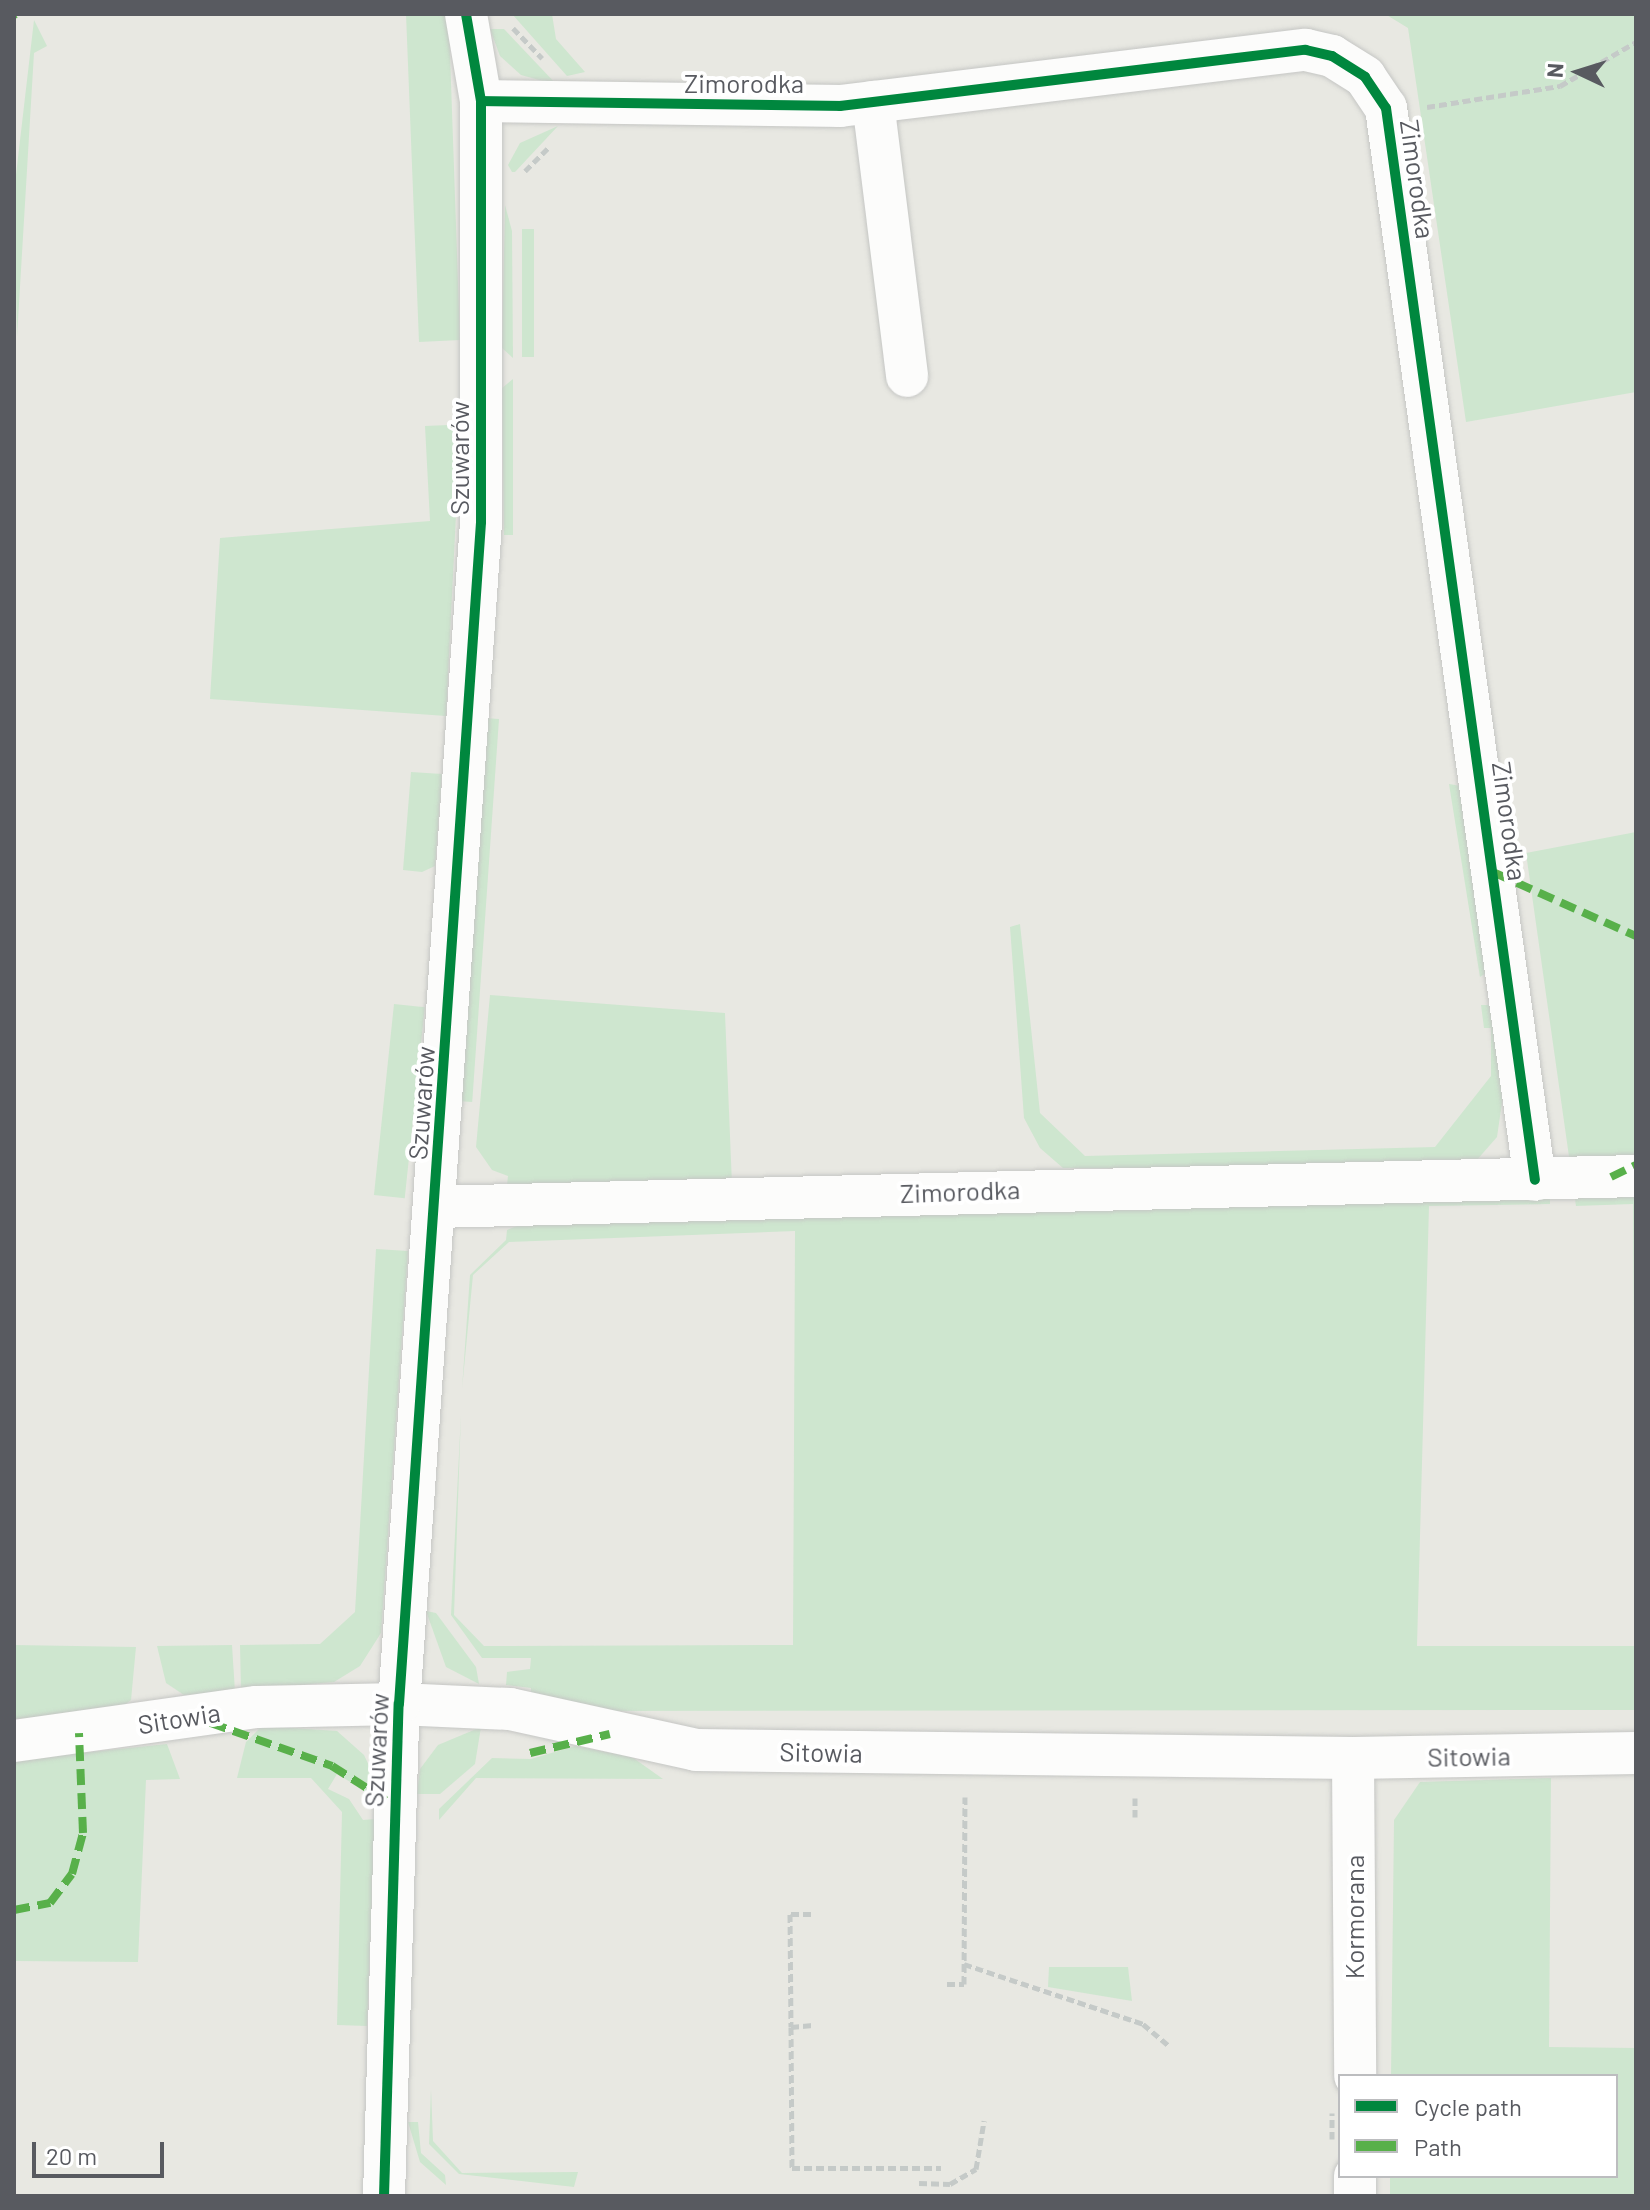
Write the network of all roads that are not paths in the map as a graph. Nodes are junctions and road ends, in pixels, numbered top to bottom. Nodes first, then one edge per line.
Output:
1 (466, 14) edge
2 (481, 101) junction
3 (873, 102) junction
4 (907, 376) dead end
5 (1636, 1176) edge
6 (1535, 1180) junction
7 (436, 1207) junction
8 (399, 1704) junction
9 (14, 1741) edge
10 (1636, 1753) edge
11 (1353, 1758) junction
12 (1355, 2074) edge
13 (384, 2196) edge

1 - 2 street, Szuwarów
2 - 3 street, Zimorodka
2 - 7 street, Szuwarów
3 - 4 street
3 - 6 street, Zimorodka
5 - 6 street
6 - 7 street, Zimorodka
7 - 8 street, Szuwarów
8 - 9 street, Sitowia
8 - 11 street, Sitowia
8 - 13 street, Szuwarów
10 - 11 street, Sitowia
11 - 12 street, Kormorana

